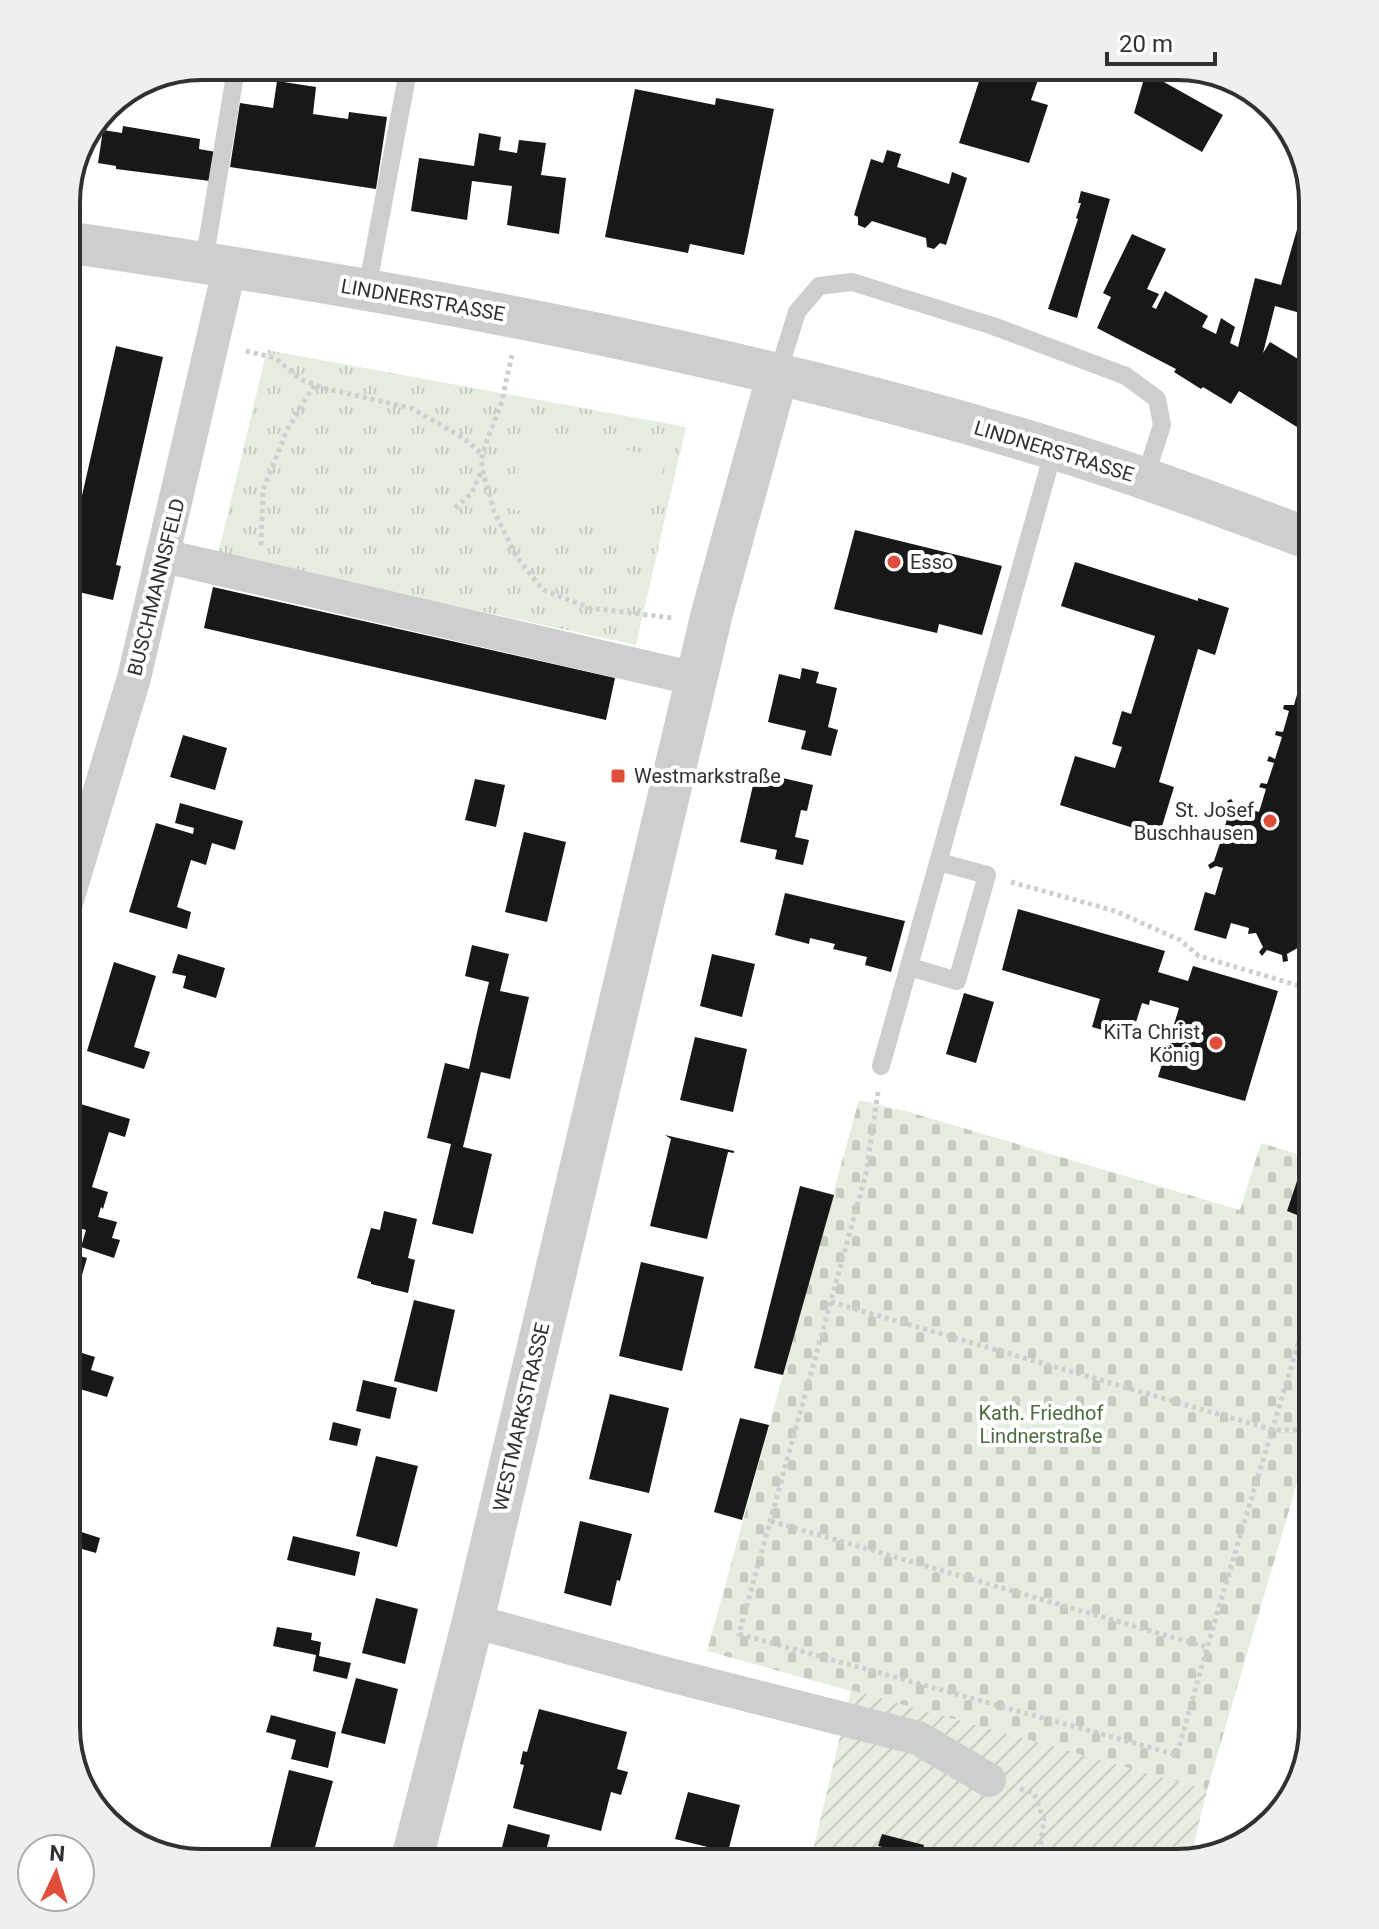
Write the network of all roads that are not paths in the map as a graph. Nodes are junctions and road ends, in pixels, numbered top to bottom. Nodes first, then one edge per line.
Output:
1 (235, 80) edge
2 (406, 80) edge
3 (80, 244) edge
4 (217, 264) junction
5 (367, 289) junction
6 (778, 373) junction
7 (1054, 449) junction
8 (1145, 478) junction
9 (1299, 535) edge
10 (164, 556) junction
11 (696, 679) junction
12 (80, 857) edge
13 (939, 862) junction
14 (910, 967) junction
15 (881, 1066) road end
16 (473, 1621) junction
17 (989, 1780) road end
18 (415, 1849) edge

1 - 4 lane
2 - 5 lane
3 - 4 street, LINDNERSTRASSE
4 - 5 street, LINDNERSTRASSE
4 - 10 street, BUSCHMANNSFELD
5 - 6 street, LINDNERSTRASSE
6 - 7 street, LINDNERSTRASSE
6 - 8 lane, LINDNERSTRASSE
6 - 11 street, WESTMARKSTRASSE
7 - 8 street, LINDNERSTRASSE
7 - 13 lane
8 - 9 street, LINDNERSTRASSE
10 - 11 street
10 - 12 street, BUSCHMANNSFELD
11 - 16 street, WESTMARKSTRASSE
13 - 14 lane
13 - 14 lane
14 - 15 lane
16 - 17 street
16 - 18 street, WESTMARKSTRASSE

